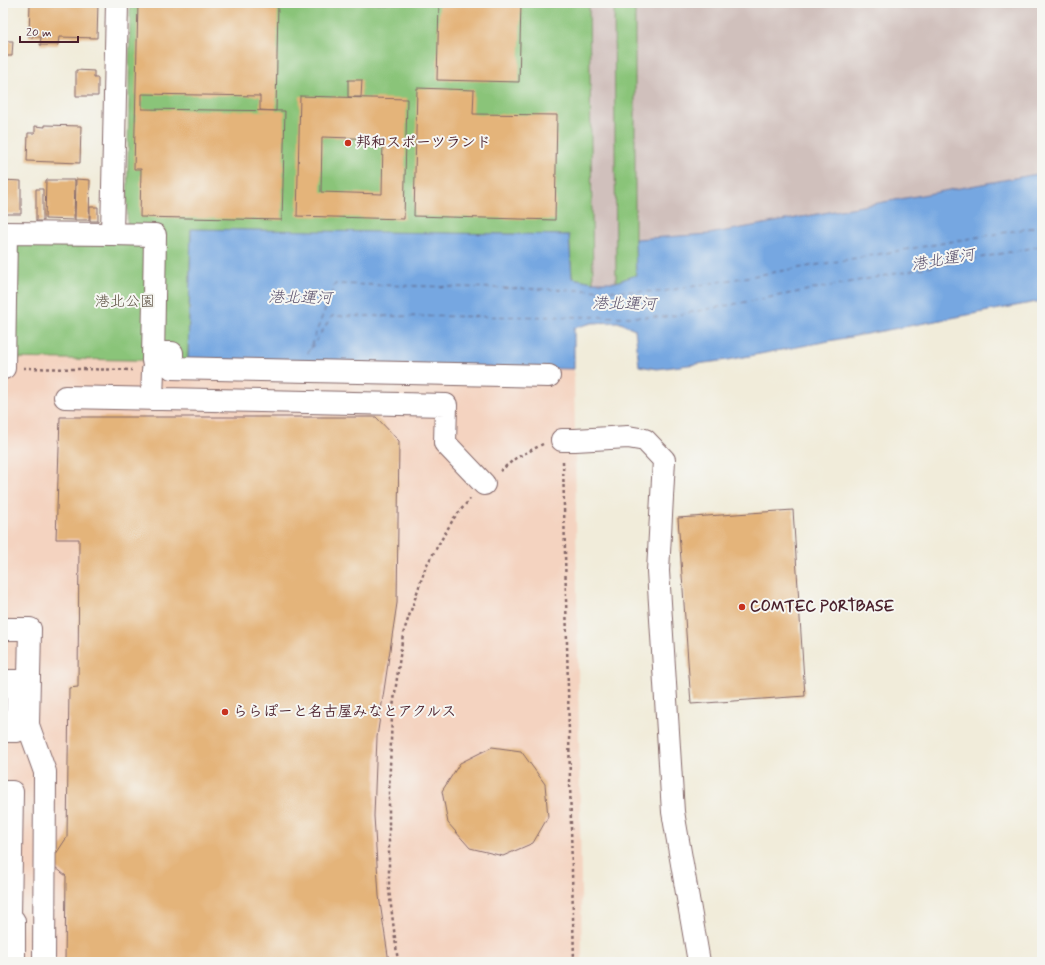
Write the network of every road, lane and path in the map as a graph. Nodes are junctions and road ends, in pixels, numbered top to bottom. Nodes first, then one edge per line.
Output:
1 (117, 3) edge
2 (5, 233) edge
3 (112, 234) junction
4 (153, 361) junction
5 (4, 368) edge
6 (549, 376) dead end
7 (64, 397) dead end
8 (152, 399) junction
9 (562, 440) junction
10 (484, 484) junction
11 (3, 629) edge
12 (3, 681) edge
13 (3, 731) edge
14 (3, 792) edge
15 (6, 916) edge
16 (14, 962) edge
17 (44, 962) edge
18 (398, 962) edge
19 (574, 962) edge
20 (699, 962) edge

1 - 3 street
2 - 3 street
2 - 5 street
3 - 4 street
4 - 5 path
4 - 6 street
4 - 8 street
7 - 8 street
8 - 10 street
9 - 10 path
9 - 19 path
9 - 20 street
10 - 18 path
11 - 17 street
12 - 13 street
14 - 15 street
15 - 16 street

